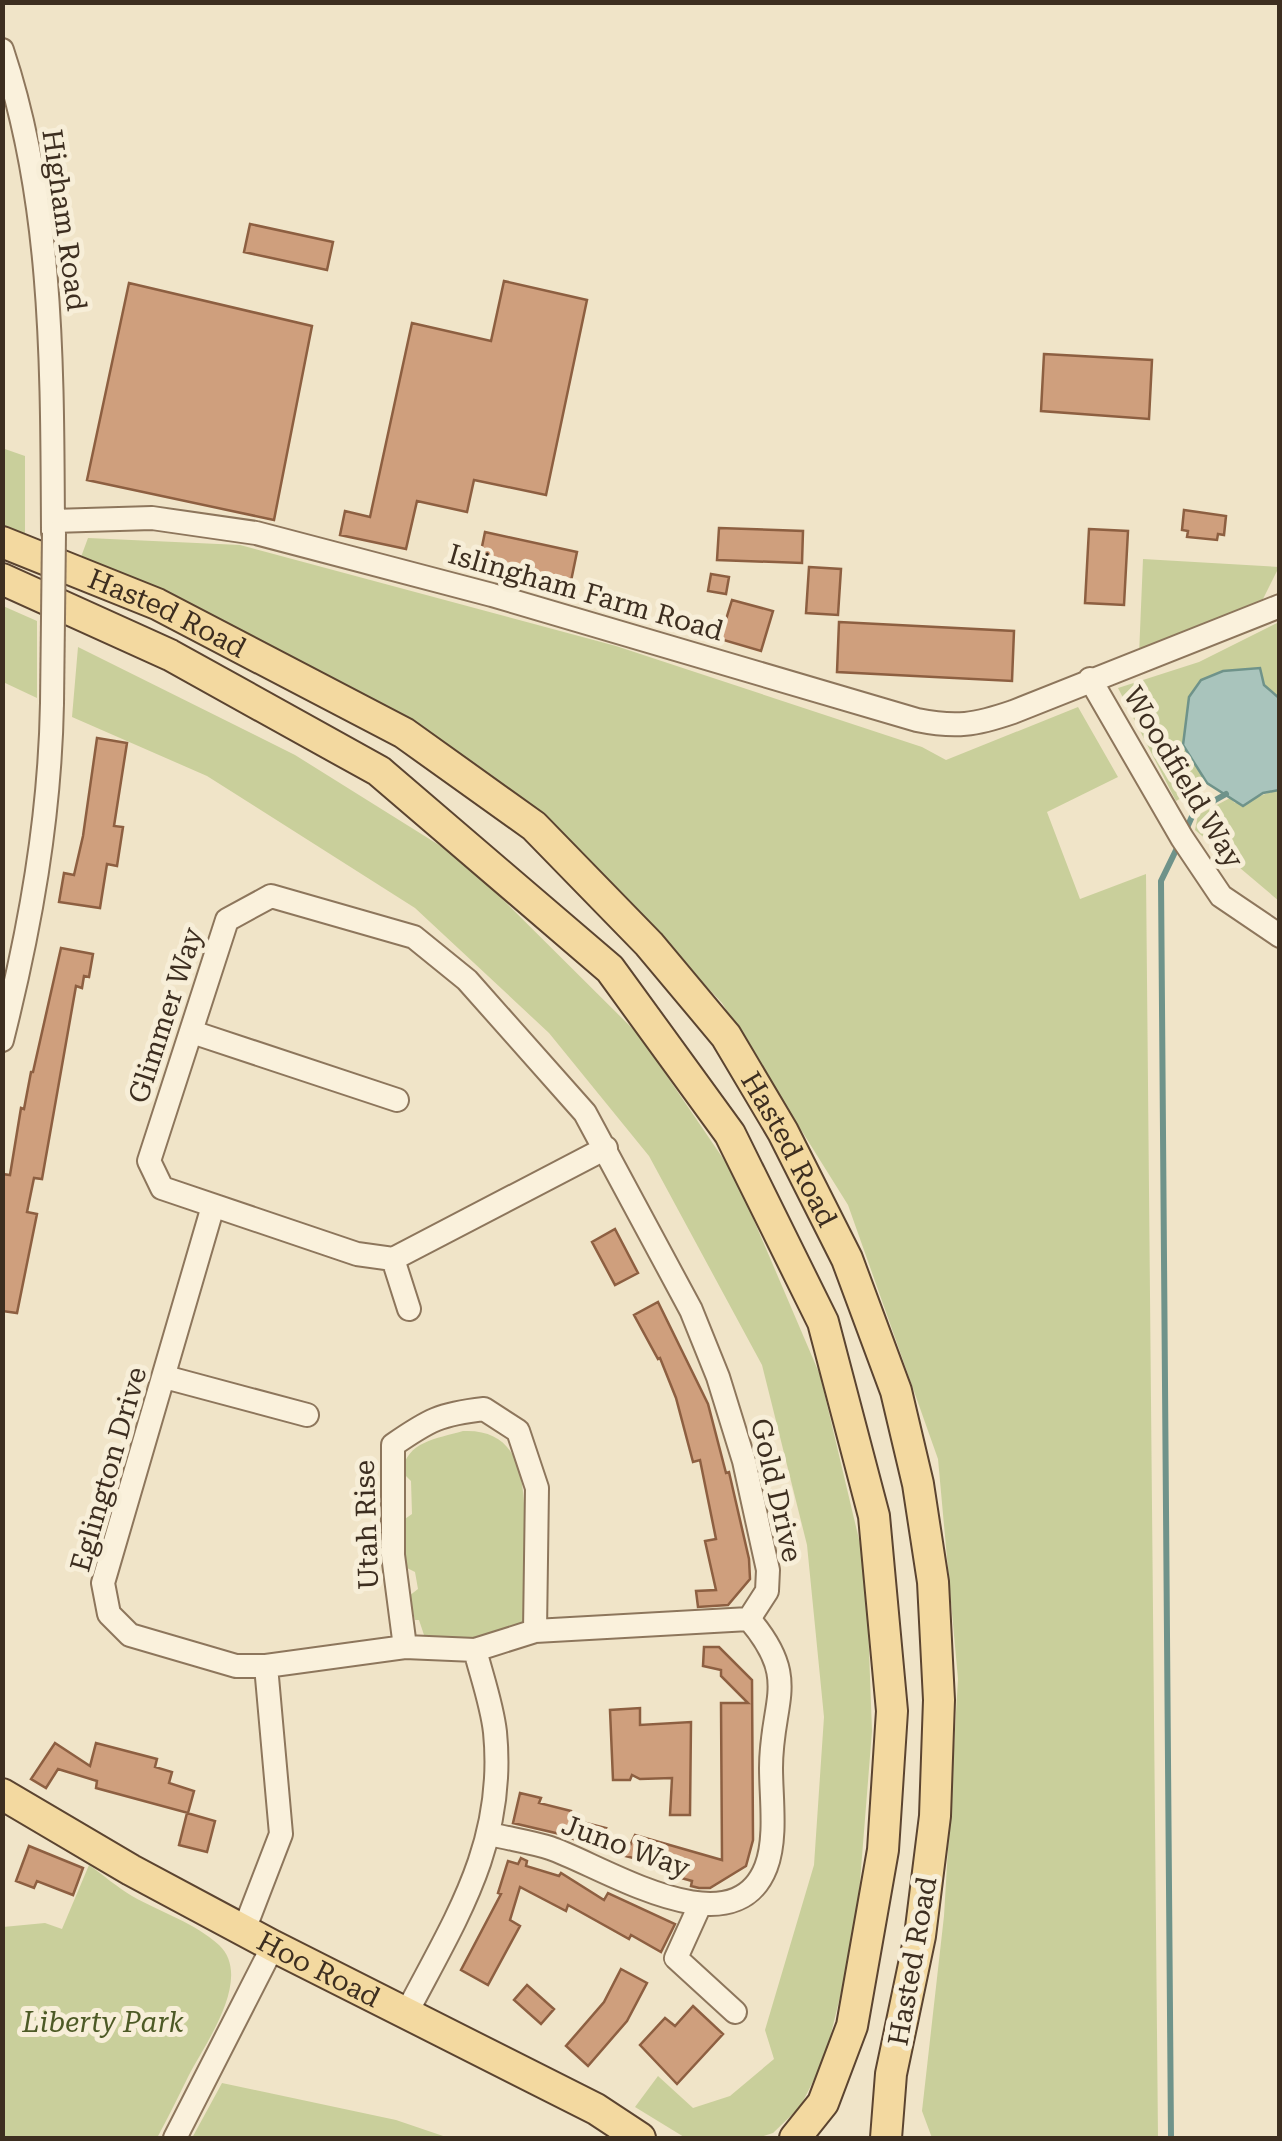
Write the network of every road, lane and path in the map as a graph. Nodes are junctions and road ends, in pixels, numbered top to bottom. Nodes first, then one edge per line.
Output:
1 (2, 50) edge
2 (54, 527) junction
3 (2, 542) edge
4 (2, 579) edge
5 (1280, 606) edge
6 (1090, 679) junction
7 (1280, 936) edge
8 (192, 1032) junction
9 (2, 1040) edge
10 (397, 1100) dead end
11 (606, 1148) junction
12 (213, 1206) junction
13 (393, 1260) junction
14 (409, 1309) dead end
15 (165, 1377) junction
16 (307, 1415) dead end
17 (749, 1619) junction
18 (535, 1631) junction
19 (405, 1647) junction
20 (475, 1650) junction
21 (266, 1666) junction
22 (2, 1794) edge
23 (490, 1834) junction
24 (700, 1905) junction
25 (244, 1930) junction
26 (274, 1946) junction
27 (407, 2012) junction
28 (736, 2012) dead end
29 (175, 2138) edge
30 (640, 2138) edge
31 (795, 2138) edge
32 (886, 2138) edge

1 - 2 street, Higham Road
2 - 6 street, Islingham Farm Road
2 - 9 street, Higham Road, bridge
3 - 32 main road, Hasted Road
4 - 31 main road, Hasted Road
5 - 6 street, Islingham Farm Road
6 - 7 street, Woodfield Way
8 - 10 street
8 - 11 street, Glimmer Way
8 - 12 street, Glimmer Way
11 - 13 street
11 - 17 street, Gold Drive
12 - 13 street, Glimmer Way
12 - 15 street, Eglington Drive
13 - 14 street
15 - 16 street
15 - 21 street, Eglington Drive
17 - 18 street
17 - 24 street, Juno Way
18 - 19 street, Utah Rise
18 - 20 street
19 - 20 street, Eglington Drive
19 - 21 street, Eglington Drive
20 - 23 street
21 - 25 street
22 - 25 main road, Hoo Road
23 - 24 street, Juno Way
23 - 27 street
24 - 28 street
25 - 26 main road, Hoo Road
26 - 27 main road, Hoo Road
26 - 29 street
27 - 30 main road, Hoo Road

